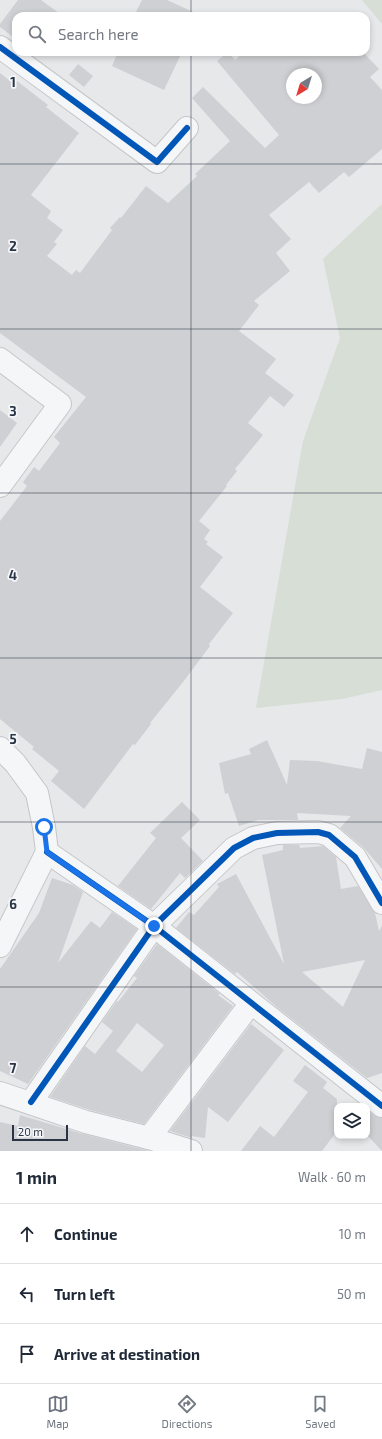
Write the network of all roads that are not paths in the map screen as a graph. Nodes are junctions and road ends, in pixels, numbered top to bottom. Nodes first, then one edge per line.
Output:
1 (0, 47) edge
2 (12, 56) edge
3 (12, 56) edge
4 (187, 128) dead end
5 (0, 359) edge
6 (0, 486) edge
7 (0, 748) edge
8 (47, 852) junction
9 (381, 898) edge
10 (154, 926) junction
11 (0, 946) edge
12 (251, 1003) junction
13 (372, 1088) edge
14 (0, 1092) edge
15 (32, 1102) junction
16 (382, 1106) edge
17 (149, 1138) junction
18 (191, 1151) edge

1 - 3 street
2 - 4 street
5 - 6 street
7 - 8 street
8 - 10 street
8 - 11 street
9 - 10 street
10 - 12 street
10 - 15 street
12 - 13 street
12 - 17 street
13 - 16 street
14 - 15 street
15 - 17 street
17 - 18 street

